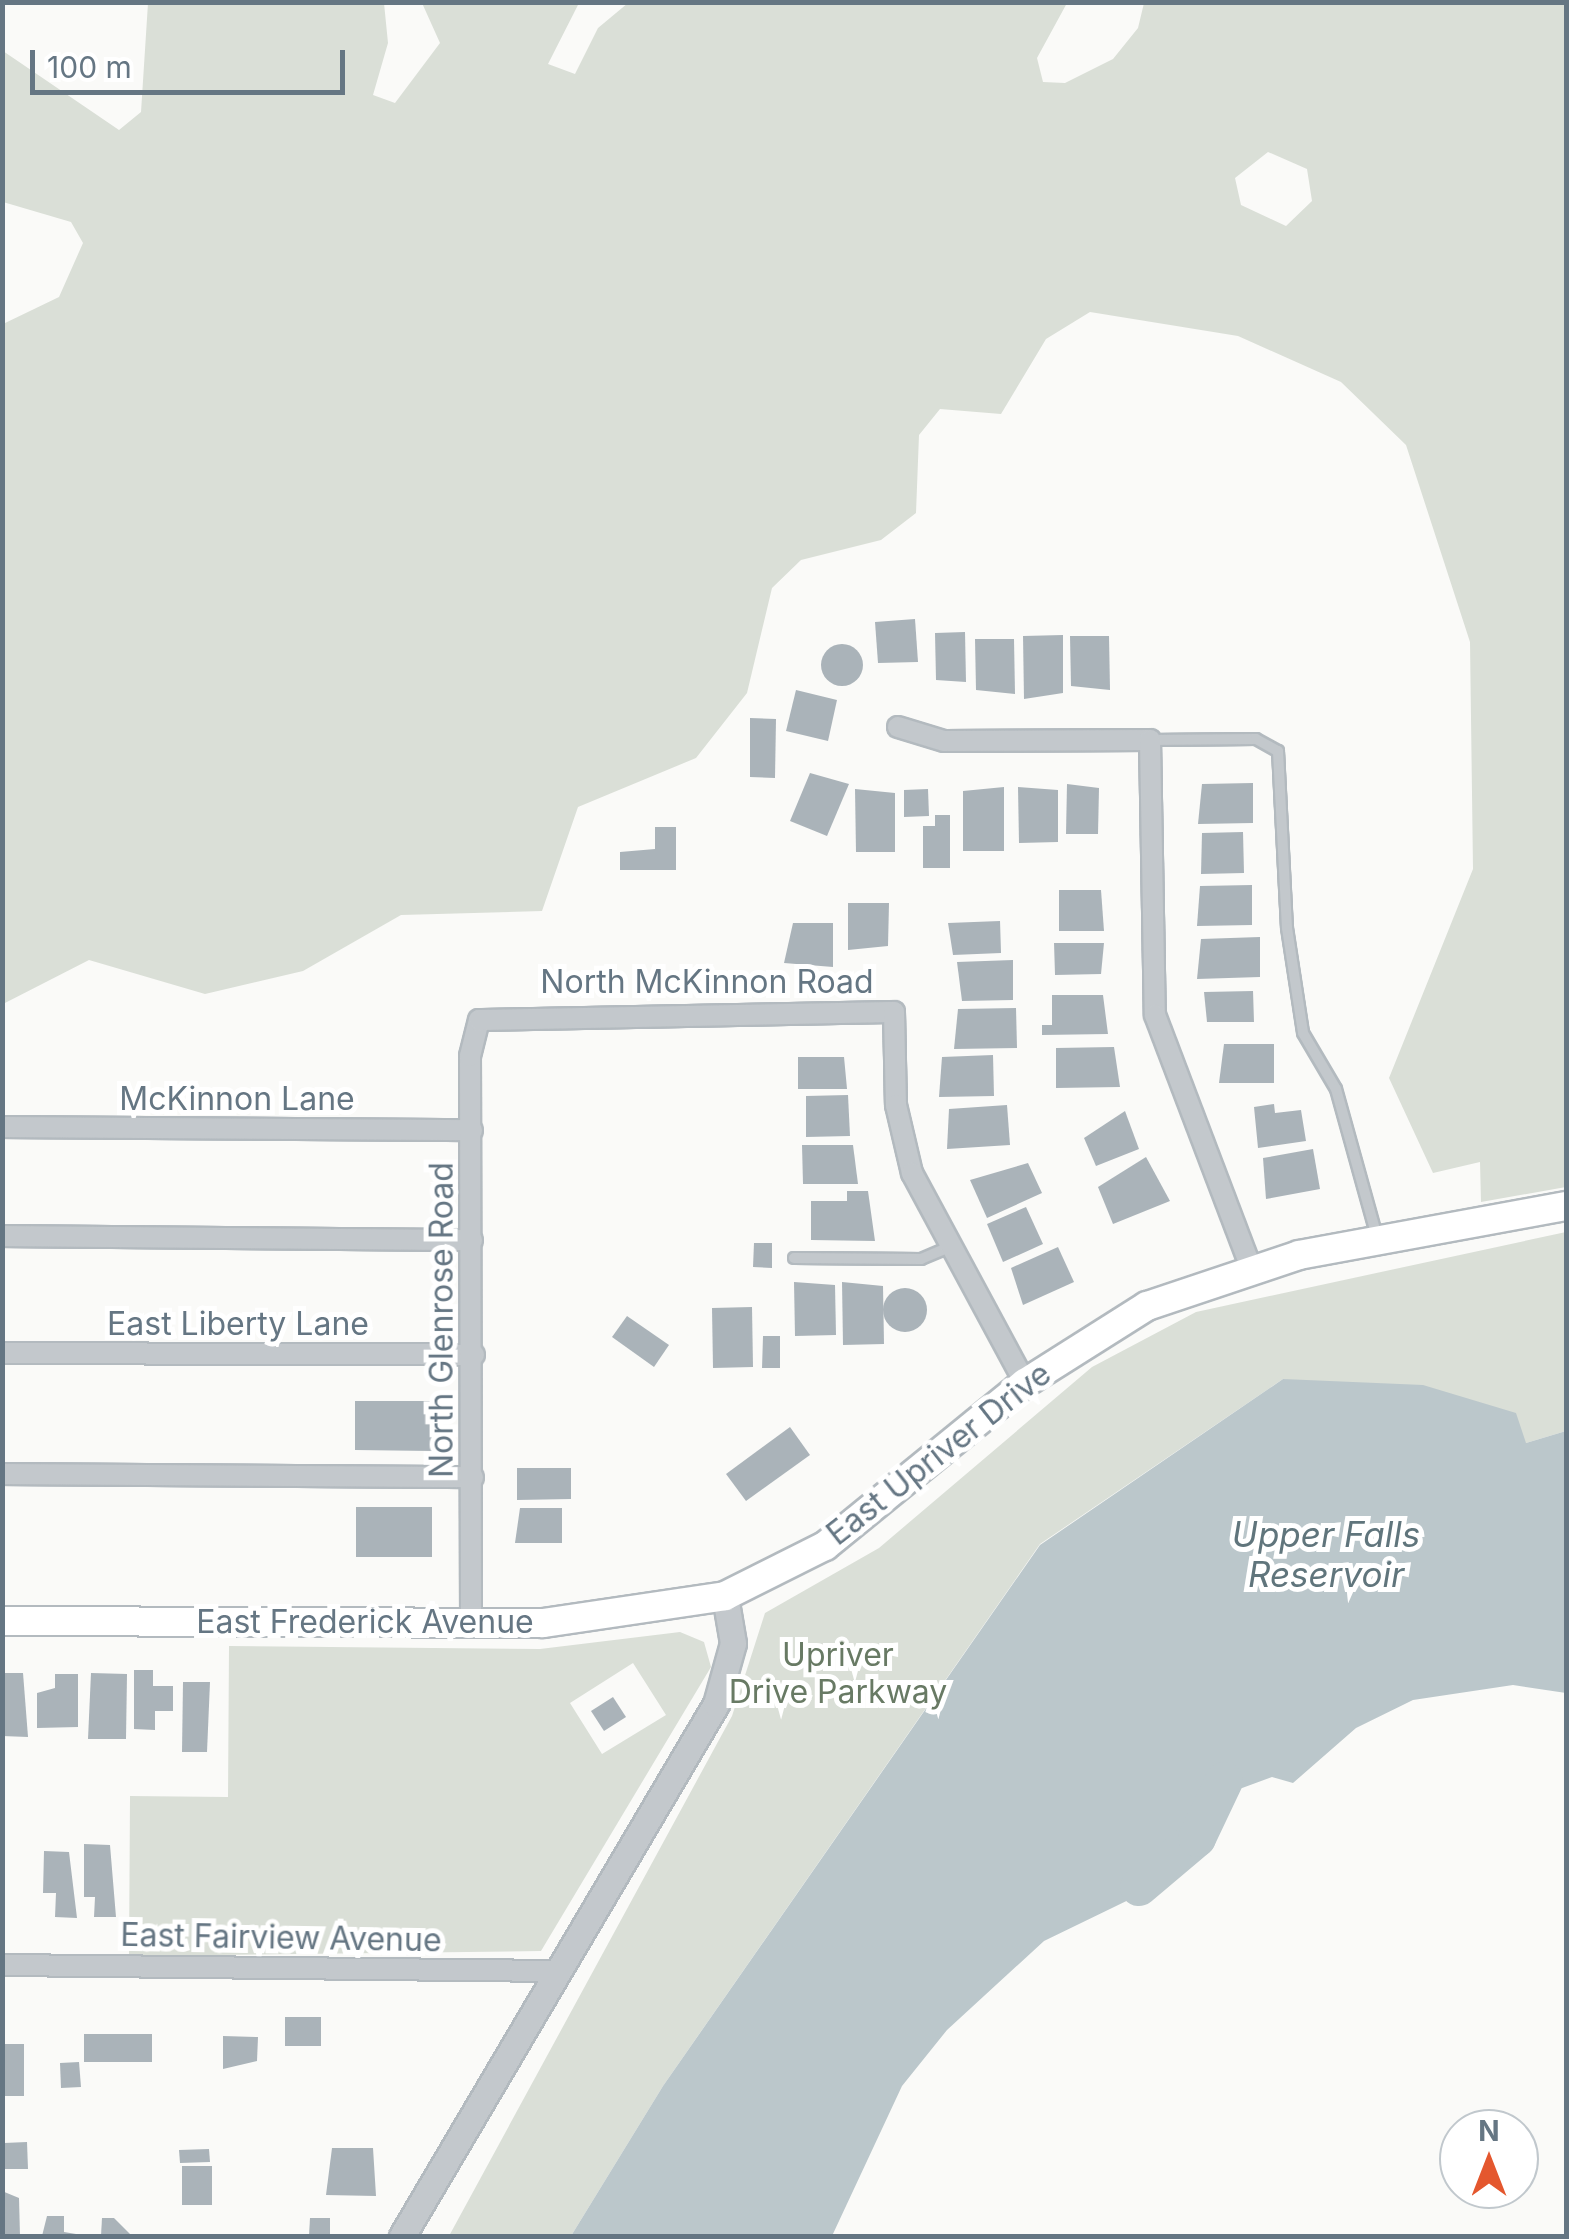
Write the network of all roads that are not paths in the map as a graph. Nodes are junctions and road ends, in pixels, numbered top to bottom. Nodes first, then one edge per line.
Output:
1 (898, 728) dead end
2 (1150, 740) junction
3 (479, 1020) joint
4 (2, 1127) edge
5 (472, 1130) junction
6 (1566, 1206) edge
7 (2, 1236) edge
8 (472, 1240) junction
9 (1378, 1240) junction
10 (947, 1248) junction
11 (794, 1258) dead end
12 (1252, 1268) junction
13 (2, 1353) edge
14 (474, 1355) junction
15 (1025, 1382) junction
16 (2, 1474) edge
17 (473, 1477) junction
18 (725, 1596) junction
19 (2, 1621) edge
20 (472, 1622) junction
21 (2, 1965) edge
22 (558, 1971) junction
23 (402, 2236) edge

1 - 2 street
2 - 9 lane
2 - 12 street
3 - 5 street, North Glenrose Road
3 - 10 street, North McKinnon Road
4 - 5 street, McKinnon Lane
5 - 8 street, North Glenrose Road
6 - 9 main road, East Upriver Drive
7 - 8 street
8 - 14 street, North Glenrose Road
9 - 12 main road, East Upriver Drive
10 - 11 lane
10 - 15 street, North McKinnon Road
12 - 15 main road, East Upriver Drive
13 - 14 street, East Liberty Lane
14 - 17 street, North Glenrose Road
15 - 18 main road, East Upriver Drive
16 - 17 street
17 - 20 street, North Glenrose Road
18 - 20 main road, East Frederick Avenue
18 - 22 street
19 - 20 main road, East Frederick Avenue
21 - 22 street, East Fairview Avenue
22 - 23 street

